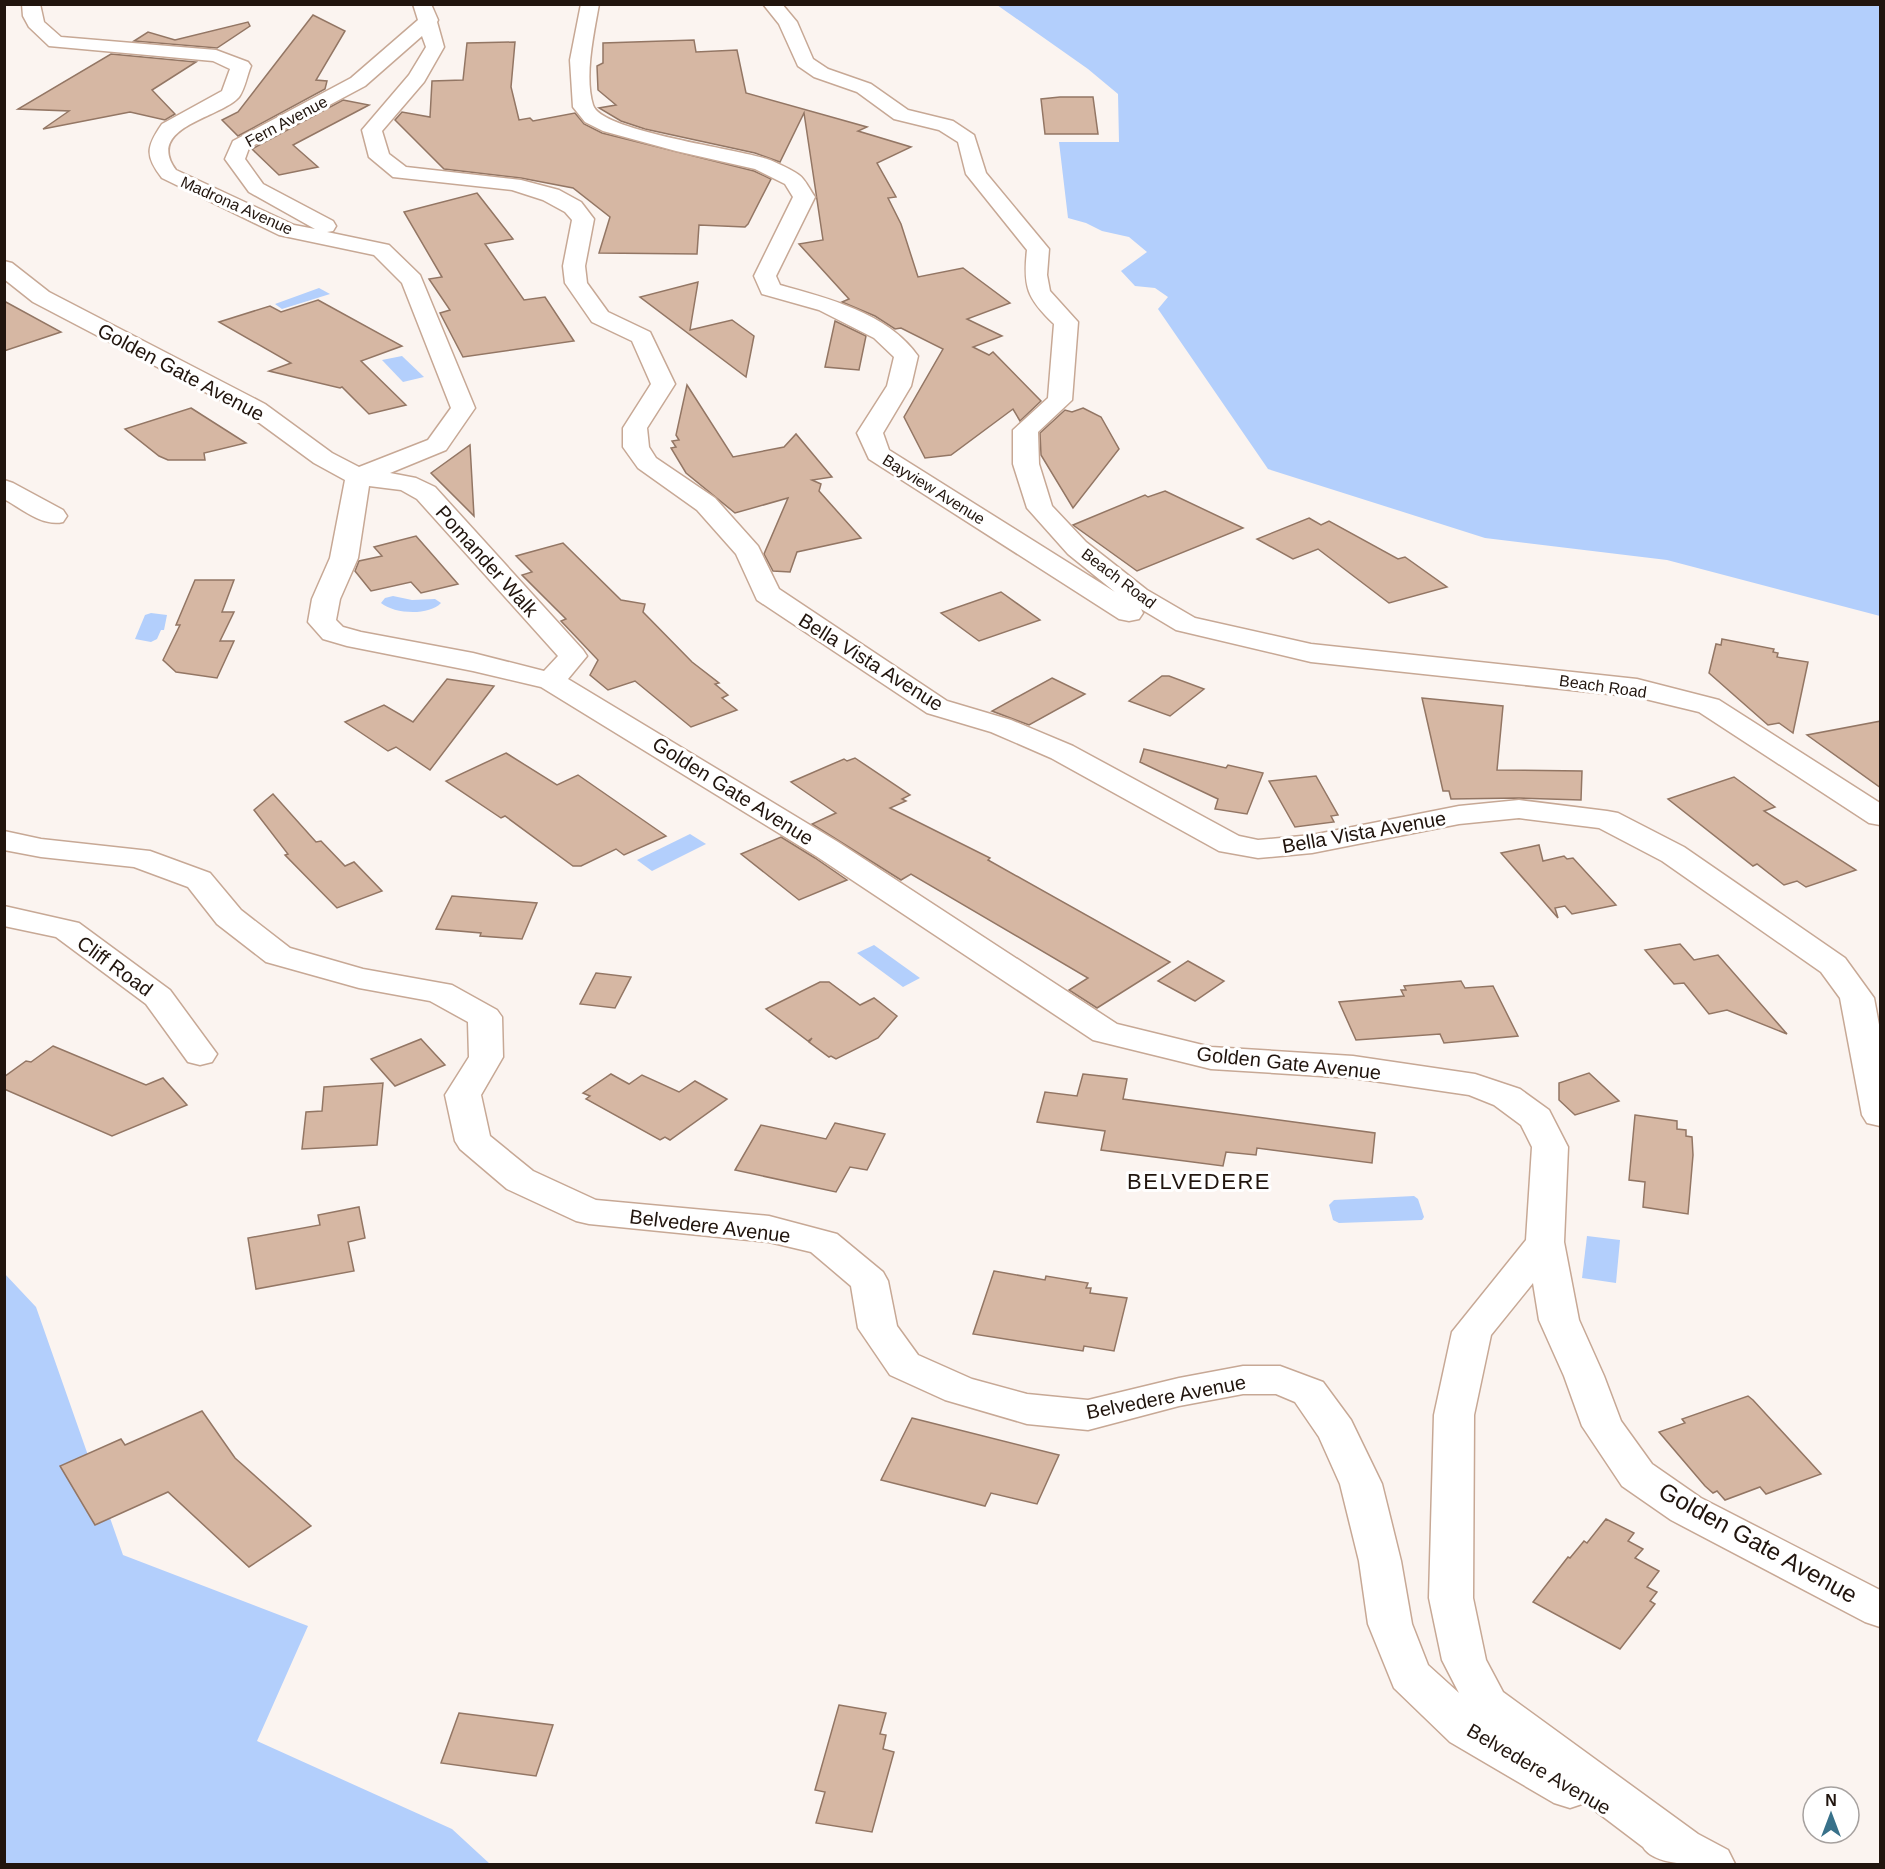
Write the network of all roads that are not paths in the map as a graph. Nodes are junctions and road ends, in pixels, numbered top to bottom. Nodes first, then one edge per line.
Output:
1 (31, 4) edge
2 (590, 4) edge
3 (772, 4) edge
4 (426, 12) edge
5 (351, 242) junction
6 (4, 268) edge
7 (358, 477) junction
8 (4, 488) edge
9 (54, 516) dead end
10 (1311, 653) junction
11 (551, 681) junction
12 (1881, 816) edge
13 (4, 840) edge
14 (4, 916) edge
15 (200, 1054) dead end
16 (1881, 1115) edge
17 (1545, 1242) junction
18 (1881, 1610) edge
19 (1697, 1857) edge

1 - 5 street, Madrona Avenue
2 - 10 street, Bayview Avenue
3 - 10 street, Beach Road
4 - 5 street, Fern Avenue
4 - 16 street, Bella Vista Avenue
5 - 7 street, Madrona Avenue
6 - 7 street, Golden Gate Avenue
7 - 11 street, Pomander Walk
7 - 11 street, Golden Gate Avenue
8 - 9 street
10 - 12 street, Beach Road
11 - 17 street, Golden Gate Avenue
13 - 19 street, Belvedere Avenue
14 - 15 street, Cliff Road
17 - 18 street, Golden Gate Avenue
17 - 19 street

